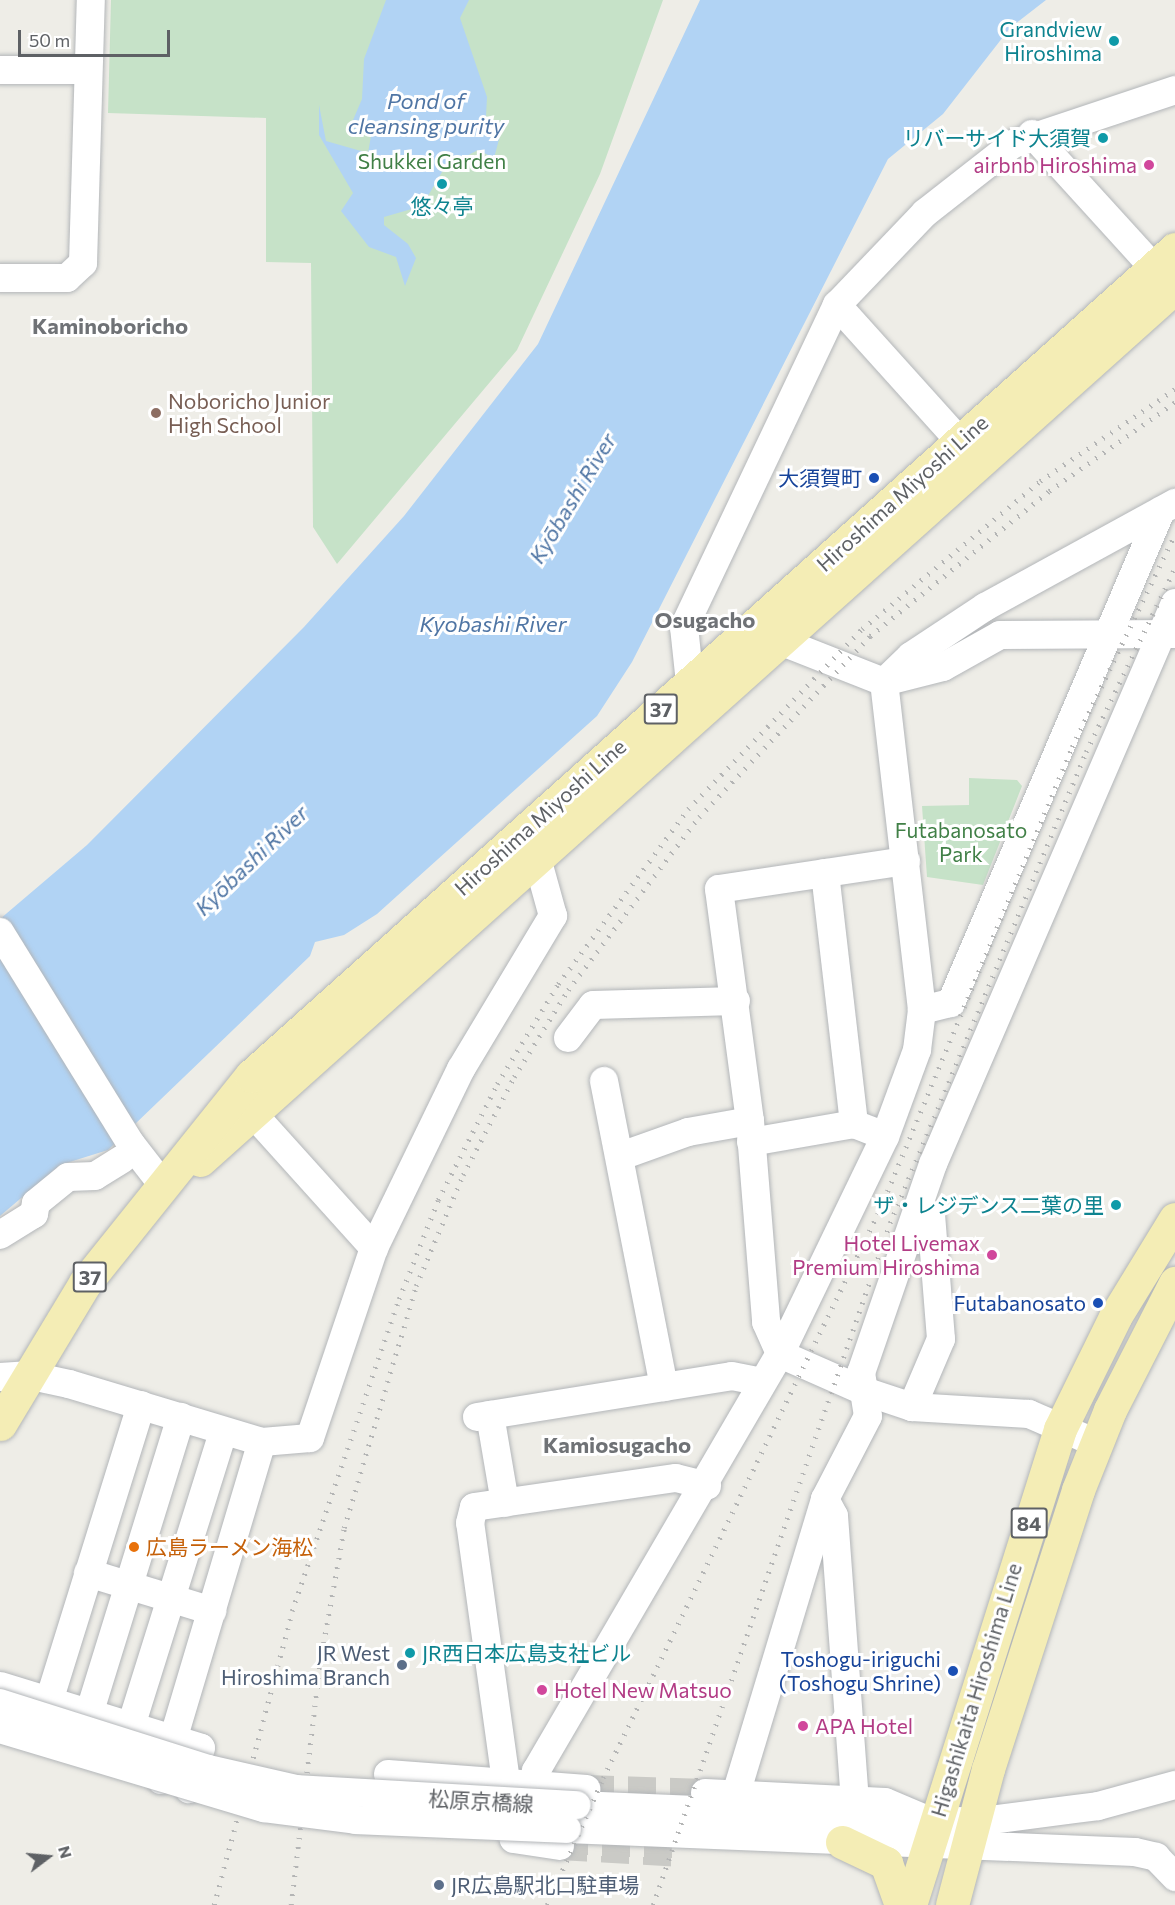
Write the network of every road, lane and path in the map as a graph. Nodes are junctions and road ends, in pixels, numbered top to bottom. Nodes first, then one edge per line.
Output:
1 (91, 0) edge
2 (0, 70) edge
3 (88, 70) junction
4 (1175, 90) edge
5 (1032, 134) junction
6 (1168, 268) edge
7 (0, 278) edge
8 (837, 305) junction
9 (970, 453) junction
10 (1168, 507) edge
11 (1175, 603) edge
12 (749, 628) junction
13 (1167, 633) edge
14 (1106, 634) junction
15 (780, 641) junction
16 (884, 682) junction
17 (690, 683) junction
18 (906, 861) junction
19 (538, 862) junction
20 (825, 873) junction
21 (0, 932) edge
22 (736, 1001) junction
23 (922, 1010) junction
24 (568, 1038) dead end
25 (604, 1081) dead end
26 (255, 1116) junction
27 (855, 1124) junction
28 (750, 1132) junction
29 (885, 1137) junction
30 (126, 1152) junction
31 (621, 1156) junction
32 (162, 1184) junction
33 (919, 1212) junction
34 (1175, 1219) edge
35 (0, 1235) edge
36 (374, 1248) junction
37 (1175, 1283) edge
38 (780, 1354) junction
39 (13, 1376) edge
40 (762, 1382) junction
41 (664, 1387) junction
42 (864, 1391) junction
43 (141, 1405) junction
44 (912, 1407) junction
45 (181, 1417) junction
46 (0, 1424) edge
47 (1060, 1429) junction
48 (224, 1432) junction
49 (261, 1442) junction
50 (1096, 1443) junction
51 (707, 1486) junction
52 (825, 1499) junction
53 (505, 1503) junction
54 (88, 1573) junction
55 (129, 1586) junction
56 (169, 1598) junction
57 (212, 1611) junction
58 (0, 1686) edge
59 (49, 1701) junction
60 (0, 1703) edge
61 (89, 1714) junction
62 (130, 1726) junction
63 (0, 1729) edge
64 (0, 1739) edge
65 (172, 1739) junction
66 (388, 1774) dead end
67 (508, 1785) junction
68 (1175, 1785) edge
69 (537, 1786) junction
70 (586, 1789) tunnel mouth
71 (705, 1793) tunnel mouth
72 (736, 1794) junction
73 (851, 1821) junction
74 (931, 1834) junction
75 (971, 1834) junction
76 (560, 1846) tunnel mouth
77 (682, 1853) tunnel mouth
78 (880, 1857) junction
79 (1175, 1877) edge
80 (901, 1905) edge
81 (909, 1905) edge
82 (952, 1905) edge

1 - 3 street
2 - 3 street
3 - 7 street
4 - 5 street
5 - 6 street
5 - 8 street
6 - 9 main road, Hiroshima Miyoshi Line / 37
8 - 9 street
8 - 17 street
9 - 12 main road, Hiroshima Miyoshi Line / 37
9 - 15 main road, Hiroshima Miyoshi Line / 37
10 - 14 street
10 - 16 street
11 - 13 street
12 - 15 street
12 - 17 main road, Hiroshima Miyoshi Line / 37
13 - 14 street
13 - 33 street
14 - 16 street
14 - 23 street
15 - 16 street
15 - 19 main road, Hiroshima Miyoshi Line / 37
16 - 18 street
17 - 32 main road, Hiroshima Miyoshi Line / 37
18 - 20 street
18 - 23 street
19 - 26 main road, Hiroshima Miyoshi Line / 37
19 - 36 street
20 - 22 street
20 - 27 street
21 - 30 street
22 - 24 street
22 - 28 street
23 - 29 street
25 - 31 street
26 - 32 main road, Hiroshima Miyoshi Line / 37
26 - 36 street
27 - 28 street
27 - 29 street
28 - 31 street
28 - 38 street
29 - 38 street
30 - 32 street
30 - 35 street
31 - 41 street
32 - 39 main road, Hiroshima Miyoshi Line / 37
33 - 42 street
33 - 44 street
34 - 47 main road, Higashikaita Hiroshima Line / 84
36 - 49 street
37 - 50 main road, Higashikaita Hiroshima Line / 84
38 - 40 street
38 - 42 street
39 - 43 street
39 - 46 main road, Hiroshima Miyoshi Line / 37
40 - 41 street
40 - 51 street
41 - 53 street
42 - 44 street
42 - 52 street
43 - 45 street
43 - 54 street
44 - 47 street
45 - 48 street
45 - 55 street
47 - 50 street
47 - 74 main road, Higashikaita Hiroshima Line / 84
48 - 49 street
48 - 56 street
49 - 57 street
50 - 75 main road, Higashikaita Hiroshima Line / 84
51 - 53 street
51 - 69 street
52 - 72 street
52 - 73 street
53 - 67 street
54 - 55 street
54 - 59 street
55 - 56 street
55 - 61 street
56 - 57 street
56 - 62 street
57 - 65 street
58 - 59 street
59 - 61 street
60 - 73 street, 松原京橋線, bridge
61 - 62 street
62 - 65 street
63 - 73 street, 松原京橋線, bridge
64 - 65 street
66 - 67 street
67 - 69 street
67 - 76 street
68 - 75 street
69 - 70 street
71 - 72 street
72 - 73 street
73 - 74 street, 松原京橋線
73 - 74 street
73 - 78 main road
74 - 75 street, 松原京橋線
74 - 78 street
74 - 81 main road, Higashikaita Hiroshima Line / 84
75 - 79 street
75 - 82 main road, Higashikaita Hiroshima Line / 84
77 - 78 street
78 - 80 main road

